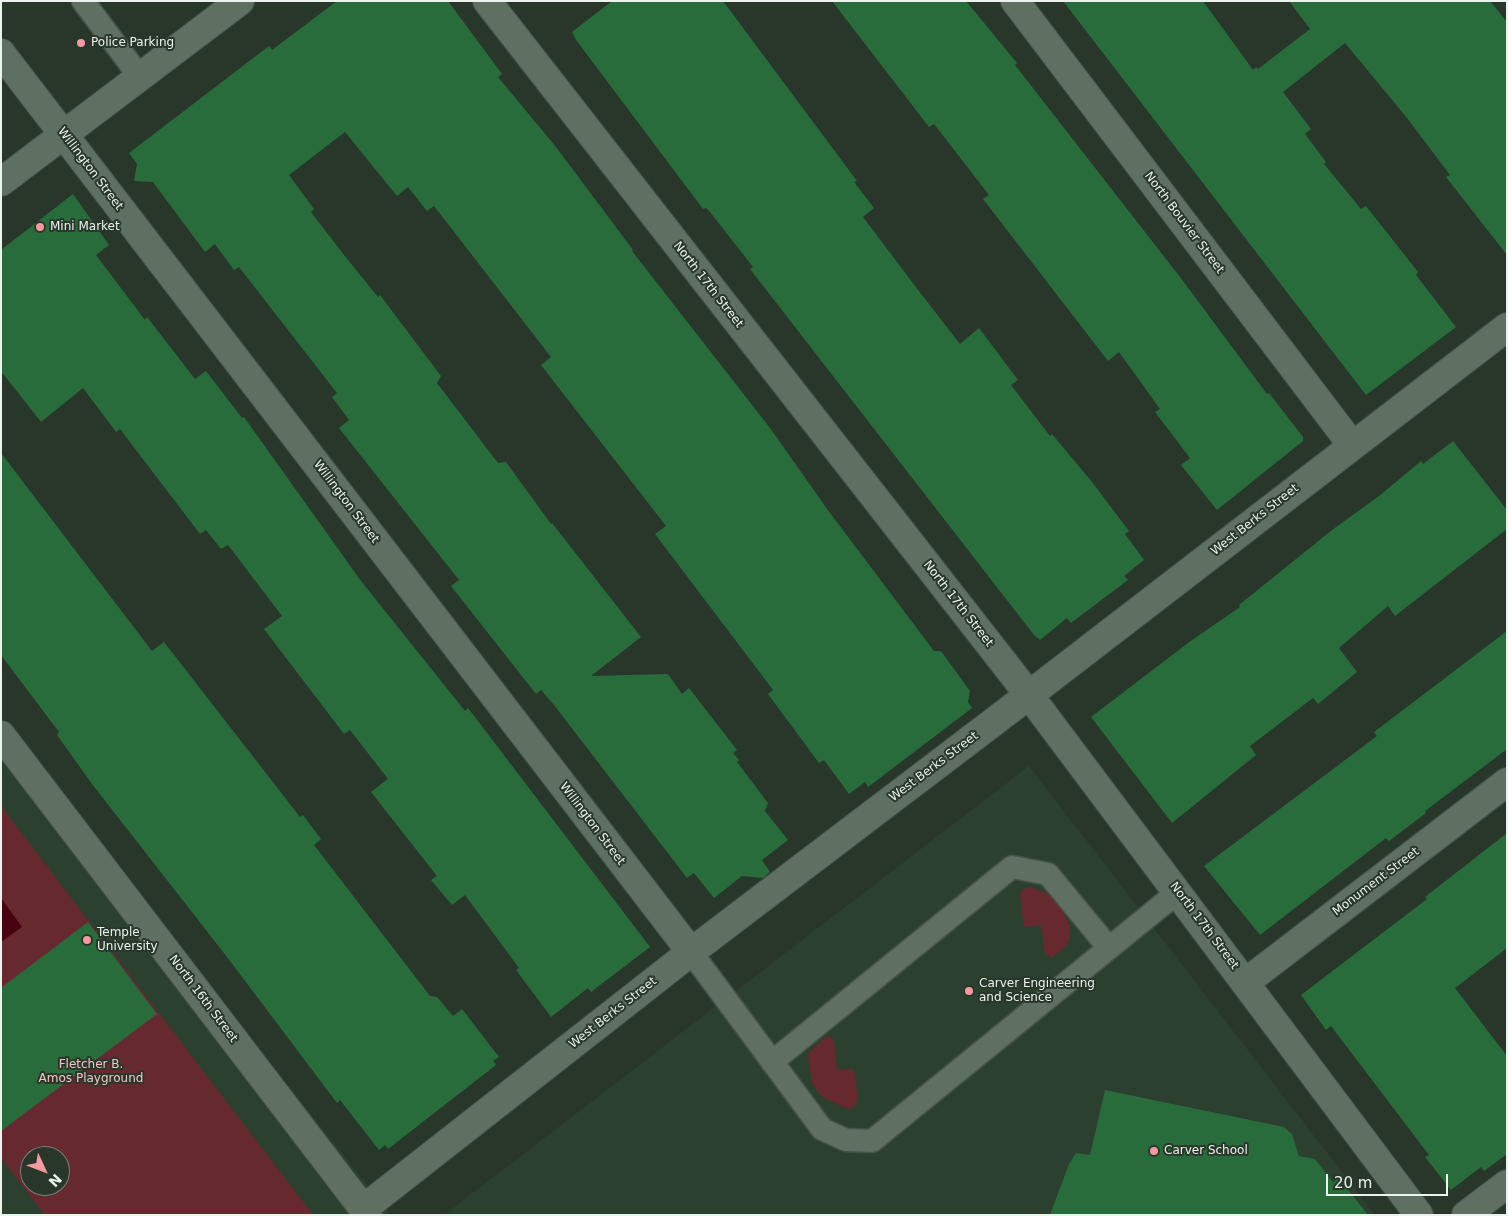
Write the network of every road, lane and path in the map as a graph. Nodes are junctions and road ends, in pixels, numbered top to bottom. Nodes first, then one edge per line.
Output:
1 (82, 1) edge
2 (240, 1) edge
3 (487, 1) edge
4 (1015, 1) edge
5 (1, 53) edge
6 (140, 76) junction
7 (63, 134) junction
8 (1, 182) edge
9 (1507, 327) edge
10 (1352, 445) junction
11 (1029, 696) junction
12 (1, 736) edge
13 (1507, 782) edge
14 (1178, 892) junction
15 (1109, 948) junction
16 (691, 952) junction
17 (1246, 982) junction
18 (772, 1062) junction
19 (1507, 1184) edge
20 (366, 1212) edge
21 (1419, 1215) edge
22 (1466, 1215) edge

1 - 6 lane
2 - 6 street
3 - 11 street, North 17th Street
4 - 10 street, North Bouvier Street
5 - 7 street, Willington Street
6 - 7 street
7 - 8 street
7 - 16 street, Willington Street
9 - 10 street, West Berks Street
10 - 11 street, West Berks Street
11 - 14 street, North 17th Street
11 - 16 street, West Berks Street
12 - 20 street, North 16th Street
13 - 17 street, Monument Street
14 - 15 lane
14 - 17 street, North 17th Street
15 - 18 lane
15 - 18 lane
16 - 18 lane
16 - 20 street, West Berks Street
17 - 21 street, North 17th Street
19 - 22 street

